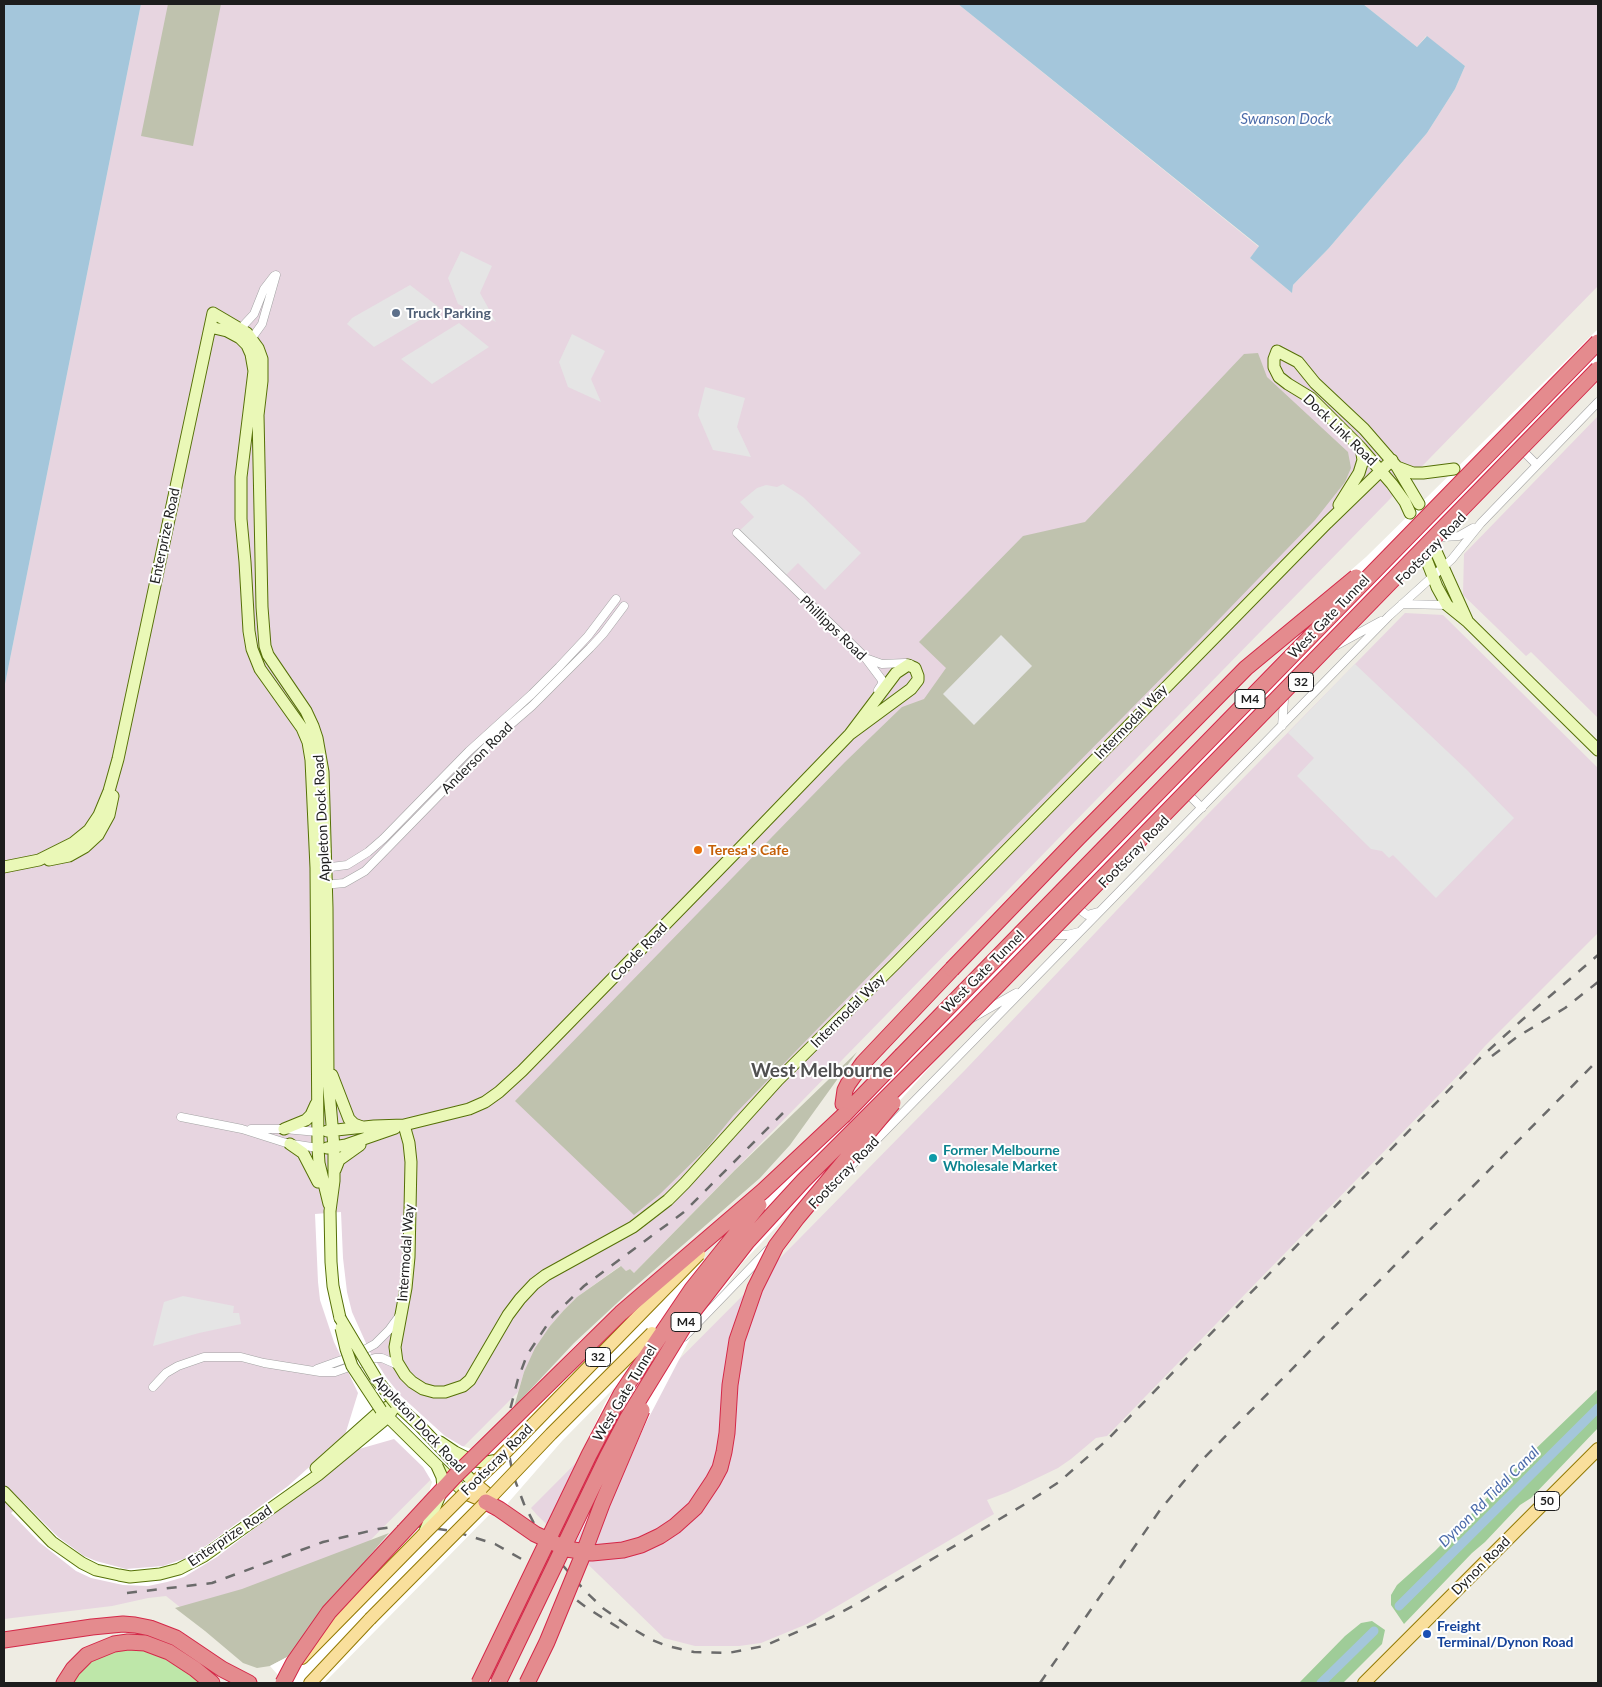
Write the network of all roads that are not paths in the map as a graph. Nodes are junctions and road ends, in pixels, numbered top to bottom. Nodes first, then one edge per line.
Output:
1 (213, 312) joint
2 (210, 327) junction
3 (242, 328) junction
4 (252, 338) junction
5 (1598, 342) edge
6 (1598, 369) edge
7 (1598, 379) edge
8 (1598, 402) edge
9 (1360, 447) junction
10 (1525, 453) junction
11 (1395, 463) junction
12 (1537, 465) junction
13 (1454, 469) dead end
14 (1382, 470) junction
15 (259, 484) junction
16 (1419, 504) dead end
17 (1410, 513) dead end
18 (1327, 523) junction
19 (1481, 523) junction
20 (737, 533) dead end
21 (1409, 534) junction
22 (1434, 546) junction
23 (1442, 568) junction
24 (1432, 577) junction
25 (246, 578) junction
26 (616, 599) dead end
27 (1402, 604) junction
28 (1447, 605) junction
29 (624, 606) dead end
30 (1389, 616) junction
31 (1468, 622) junction
32 (1337, 645) junction
33 (864, 656) junction
34 (912, 666) junction
35 (1284, 700) junction
36 (1282, 726) junction
37 (850, 734) junction
38 (1598, 750) edge
39 (1190, 796) junction
40 (1202, 808) junction
41 (4, 867) edge
42 (321, 868) junction
43 (321, 885) junction
44 (1106, 907) junction
45 (1079, 909) junction
46 (1083, 930) junction
47 (1053, 935) joint
48 (1034, 980) junction
49 (963, 1022) junction
50 (328, 1062) junction
51 (317, 1102) junction
52 (844, 1109) junction
53 (181, 1116) dead end
54 (403, 1125) junction
55 (362, 1126) junction
56 (242, 1129) junction
57 (284, 1129) junction
58 (333, 1130) junction
59 (318, 1132) junction
60 (385, 1132) junction
61 (290, 1144) junction
62 (334, 1147) junction
63 (318, 1148) junction
64 (334, 1173) junction
65 (329, 1209) junction
66 (716, 1237) dead end
67 (402, 1312) junction
68 (340, 1318) junction
69 (652, 1333) dead end
70 (672, 1345) junction
71 (399, 1366) junction
72 (655, 1366) dead end
73 (306, 1371) junction
74 (153, 1387) dead end
75 (396, 1404) junction
76 (385, 1414) junction
77 (429, 1434) junction
78 (1598, 1449) edge
79 (498, 1460) junction
80 (437, 1466) junction
81 (474, 1483) junction
82 (4, 1492) edge
83 (464, 1493) junction
84 (489, 1500) junction
85 (423, 1535) junction
86 (4, 1640) edge
87 (199, 1653) junction
88 (279, 1682) edge
89 (64, 1683) edge
90 (212, 1683) edge
91 (230, 1683) edge
92 (249, 1683) edge
93 (310, 1683) edge
94 (479, 1683) edge
95 (498, 1683) edge
96 (527, 1683) edge
97 (1364, 1683) edge

1 - 2 street, Enterprize Road
1 - 3 street, Appleton Dock Road
2 - 25 street, Appleton Dock Road
2 - 41 street, Enterprize Road
3 - 4 street, Appleton Dock Road
3 - 4 street
4 - 15 street, Appleton Dock Road
5 - 21 highway, West Gate Tunnel / M4, bridge
6 - 49 highway, West Gate Tunnel / M4, bridge
7 - 10 main road, Footscray Road / 32
8 - 12 street, Footscray Road
9 - 11 street, Dock Link Road
9 - 14 street, Dock Link Road
9 - 18 street, Intermodal Way
10 - 12 street
10 - 22 main road, Footscray Road / 32
11 - 13 street
11 - 14 street, Intermodal Way
11 - 16 street, Dock Link Road
12 - 19 street, Footscray Road
14 - 17 street, Dock Link Road
14 - 18 street, Intermodal Way
15 - 25 street
15 - 42 street, Appleton Dock Road
18 - 71 street, Intermodal Way
19 - 22 street
19 - 23 street, Footscray Road
20 - 33 street, Phillipps Road
21 - 52 highway, West Gate Tunnel / M4, bridge
21 - 52 highway, bridge
22 - 23 street
22 - 24 street
22 - 32 main road, Footscray Road / 32
23 - 24 street, Footscray Road
23 - 31 street
24 - 27 street, Footscray Road
24 - 28 street
25 - 42 street, Appleton Dock Road
26 - 42 street, Anderson Road
27 - 28 street
27 - 30 street, Footscray Road
28 - 31 street
29 - 43 street, Anderson Road
30 - 32 street, Footscray Road
30 - 36 street, Footscray Road
31 - 38 street
32 - 35 main road, Footscray Road / 32
33 - 34 street
33 - 37 street, Phillipps Road
34 - 37 street, Coode Road
34 - 37 street, Coode Road
35 - 36 street
35 - 39 main road, Footscray Road / 32
36 - 40 street, Footscray Road
37 - 54 street, Coode Road
39 - 40 street
39 - 45 main road, Footscray Road / 32
40 - 44 street, Footscray Road
42 - 43 street, Appleton Dock Road
43 - 50 street, Appleton Dock Road
43 - 51 street, Appleton Dock Road
44 - 45 street, Footscray Road
44 - 46 street, Footscray Road
45 - 47 main road, Footscray Road / 32
46 - 47 street, Footscray Road
46 - 48 street, Footscray Road
48 - 49 street, Footscray Road
48 - 72 street, Footscray Road
49 - 70 highway, West Gate Tunnel / M4, bridge
49 - 84 highway, bridge
50 - 55 street
50 - 58 street, Appleton Dock Road
51 - 57 street
51 - 59 street, Appleton Dock Road
52 - 88 highway, bridge
52 - 94 highway, West Gate Tunnel / M4, bridge
53 - 56 street, Coode Road
54 - 55 street, Coode Road
54 - 60 street, Coode Road
54 - 67 street, Intermodal Way
55 - 58 street, Coode Road
56 - 57 street, Coode Road
56 - 61 street, Coode Road
57 - 59 street, Coode Road
58 - 59 street, Coode Road
58 - 62 street, Appleton Dock Road
59 - 63 street, Appleton Dock Road
60 - 62 street, Coode Road
60 - 64 street
61 - 63 street, Coode Road
61 - 65 street
62 - 63 street, Coode Road
62 - 64 street, Appleton Dock Road
63 - 65 street, Appleton Dock Road
64 - 65 street, Appleton Dock Road
65 - 68 street, Appleton Dock Road
66 - 79 main road, Footscray Road / 32, bridge
67 - 71 street, Intermodal Way
67 - 73 street
68 - 75 street, Appleton Dock Road, bridge
68 - 76 street, Appleton Dock Road, bridge
69 - 84 main road, Footscray Road / 32, bridge
70 - 95 highway, West Gate Tunnel / M4, bridge
70 - 96 highway, bridge
71 - 73 street
73 - 74 street
75 - 76 street, Enterprize Road
75 - 77 street, Appleton Dock Road
76 - 80 street, Appleton Dock Road
76 - 82 street, Enterprize Road
77 - 79 street
77 - 81 street, Appleton Dock Road
78 - 97 main road, Dynon Road / 50
79 - 81 main road, Footscray Road / 32
80 - 83 street, Appleton Dock Road, bridge
80 - 85 street, bridge
81 - 83 main road, Footscray Road / 32
81 - 84 main road, Appleton Dock Road
83 - 84 main road, Appleton Dock Road
83 - 85 main road, Footscray Road / 32, bridge
84 - 93 main road, Footscray Road / 32, bridge
85 - 88 main road, Footscray Road / 32, bridge
86 - 87 highway
87 - 91 highway
87 - 92 highway
89 - 90 highway

